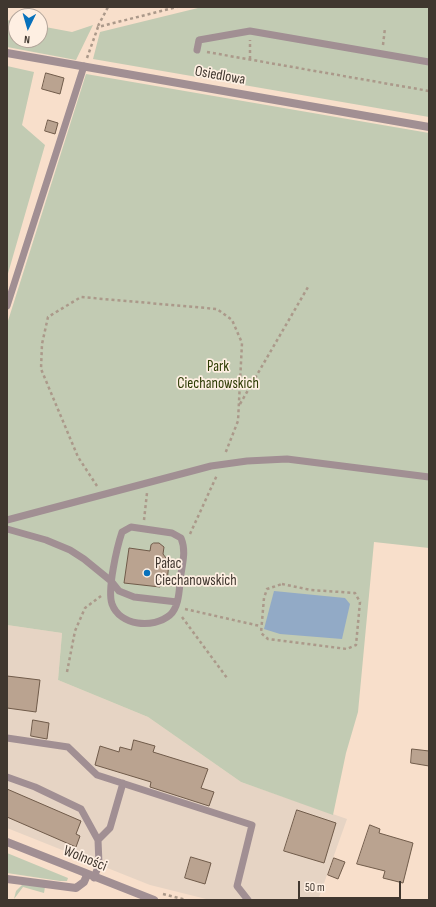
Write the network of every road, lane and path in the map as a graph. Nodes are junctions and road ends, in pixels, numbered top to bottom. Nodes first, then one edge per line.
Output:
1 (108, 7) edge
2 (178, 7) edge
3 (98, 27) junction
4 (385, 28) dead end
5 (250, 31) junction
6 (197, 50) joint
7 (7, 53) edge
8 (382, 53) junction
9 (250, 60) junction
10 (429, 62) edge
11 (84, 66) junction
12 (429, 91) edge
13 (429, 127) edge
14 (308, 287) dead end
15 (7, 306) edge
16 (240, 405) junction
17 (221, 465) junction
18 (429, 477) edge
19 (148, 483) junction
20 (102, 494) junction
21 (7, 520) edge
22 (143, 528) junction
23 (7, 529) edge
24 (185, 548) junction
25 (111, 580) junction
26 (176, 604) junction
27 (260, 626) junction
28 (67, 672) dead end
29 (228, 678) dead end
30 (7, 738) edge
31 (7, 777) edge
32 (123, 783) junction
33 (98, 840) junction
34 (7, 842) edge
35 (91, 876) junction
36 (7, 879) edge
37 (154, 900) edge
38 (248, 900) edge

1 - 3 path
2 - 3 path
3 - 11 path
4 - 8 path
5 - 6 lane
5 - 8 lane
5 - 9 path
6 - 9 path
7 - 11 street, Osiedlowa
8 - 10 lane
9 - 12 path
11 - 13 street, Osiedlowa
11 - 15 lane
14 - 16 path
16 - 17 path
16 - 20 path
17 - 18 lane
17 - 19 lane
17 - 24 path
19 - 20 lane
19 - 22 path
20 - 21 lane
22 - 24 lane
22 - 25 lane
23 - 25 lane
24 - 26 lane
25 - 26 lane
25 - 26 lane
25 - 28 path
26 - 27 path
26 - 29 path
27 - 27 path
30 - 32 lane
31 - 33 lane
32 - 33 lane
32 - 38 lane
33 - 35 lane
34 - 35 street, Wolności
35 - 36 street
35 - 37 street, Wolności

